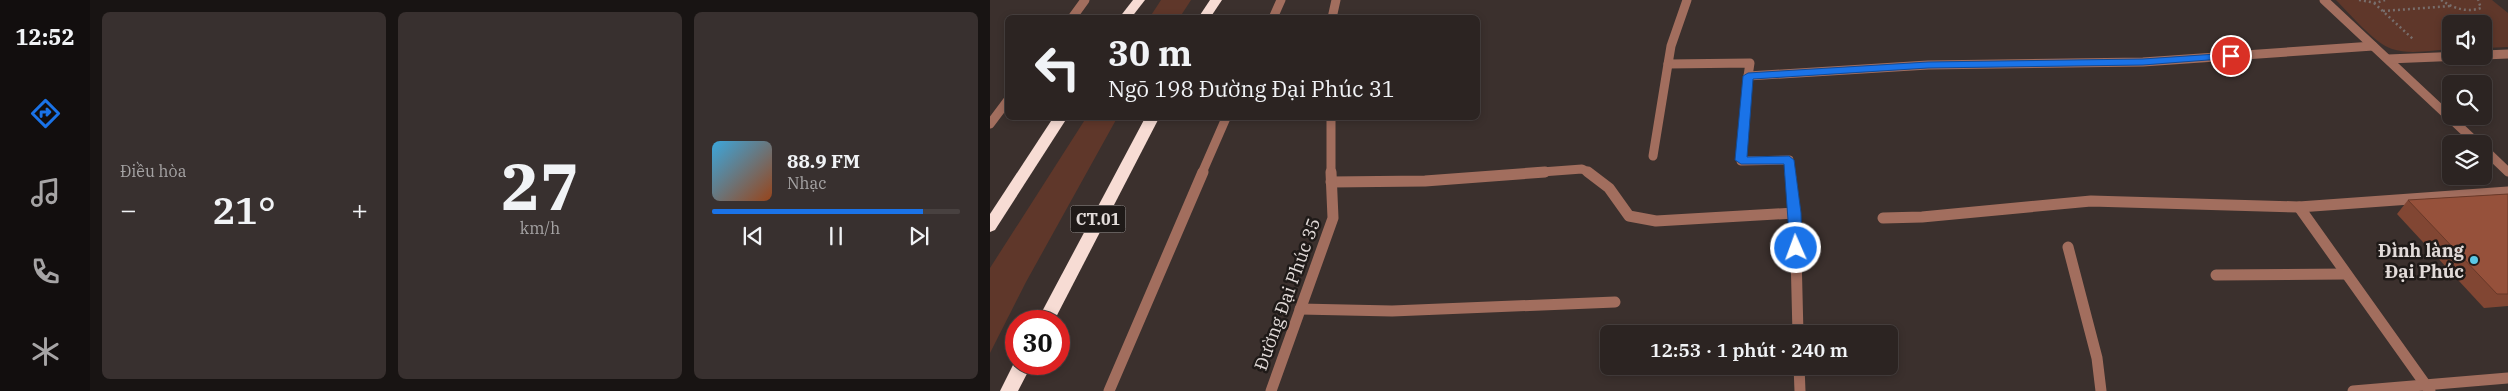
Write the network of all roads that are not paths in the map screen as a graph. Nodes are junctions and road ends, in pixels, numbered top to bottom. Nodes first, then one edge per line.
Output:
1 (1086, 0) edge
2 (1139, 0) edge
3 (1216, 0) edge
4 (1281, 0) edge
5 (1336, 0) edge
6 (1687, 0) edge
7 (2324, 0) edge
8 (1074, 15) edge
9 (1128, 15) edge
10 (1206, 15) edge
11 (1274, 15) edge
12 (1333, 15) edge
13 (2373, 46) junction
14 (2508, 54) edge
15 (2492, 55) edge
16 (2442, 57) edge
17 (2388, 59) junction
18 (1668, 64) junction
19 (1748, 76) junction
20 (1005, 104) edge
21 (1059, 120) edge
22 (1151, 120) edge
23 (1225, 120) edge
24 (1331, 120) edge
25 (990, 124) edge
26 (2468, 135) edge
27 (1653, 156) dead end
28 (2492, 157) edge
29 (2508, 160) edge
30 (2496, 161) junction
31 (2508, 172) edge
32 (1331, 182) junction
33 (2508, 192) edge
34 (2299, 208) junction
35 (1795, 213) junction
36 (1883, 218) dead end
37 (990, 226) edge
38 (2068, 248) dead end
39 (2346, 274) junction
40 (2216, 275) dead end
41 (1615, 302) dead end
42 (1300, 309) junction
43 (1051, 310) edge
44 (1798, 325) edge
45 (1017, 375) edge
46 (1799, 375) edge
47 (2508, 378) edge
48 (2428, 388) edge
49 (1009, 391) edge
50 (1109, 391) edge
51 (1271, 391) edge
52 (1800, 391) edge
53 (2101, 391) edge
54 (2354, 391) edge

1 - 8 street
2 - 9 highway
3 - 10 highway
4 - 11 street
5 - 12 street
6 - 18 street
7 - 13 street
13 - 17 street
13 - 19 street
14 - 15 street
16 - 17 street
17 - 26 street
18 - 19 street
18 - 27 street
19 - 35 street
20 - 25 street
21 - 37 highway
22 - 43 highway, CT.01
23 - 50 street
24 - 32 street, Đường Đại Phúc 35
28 - 30 street
29 - 30 street
30 - 31 street
32 - 35 street
32 - 42 street, Đường Đại Phúc 35
33 - 34 street
34 - 36 street
34 - 39 street
35 - 44 street
38 - 53 street
39 - 40 street
39 - 48 street
41 - 42 street
42 - 51 street, Đường Đại Phúc 35
45 - 49 highway
46 - 52 street
47 - 48 street
48 - 54 street

